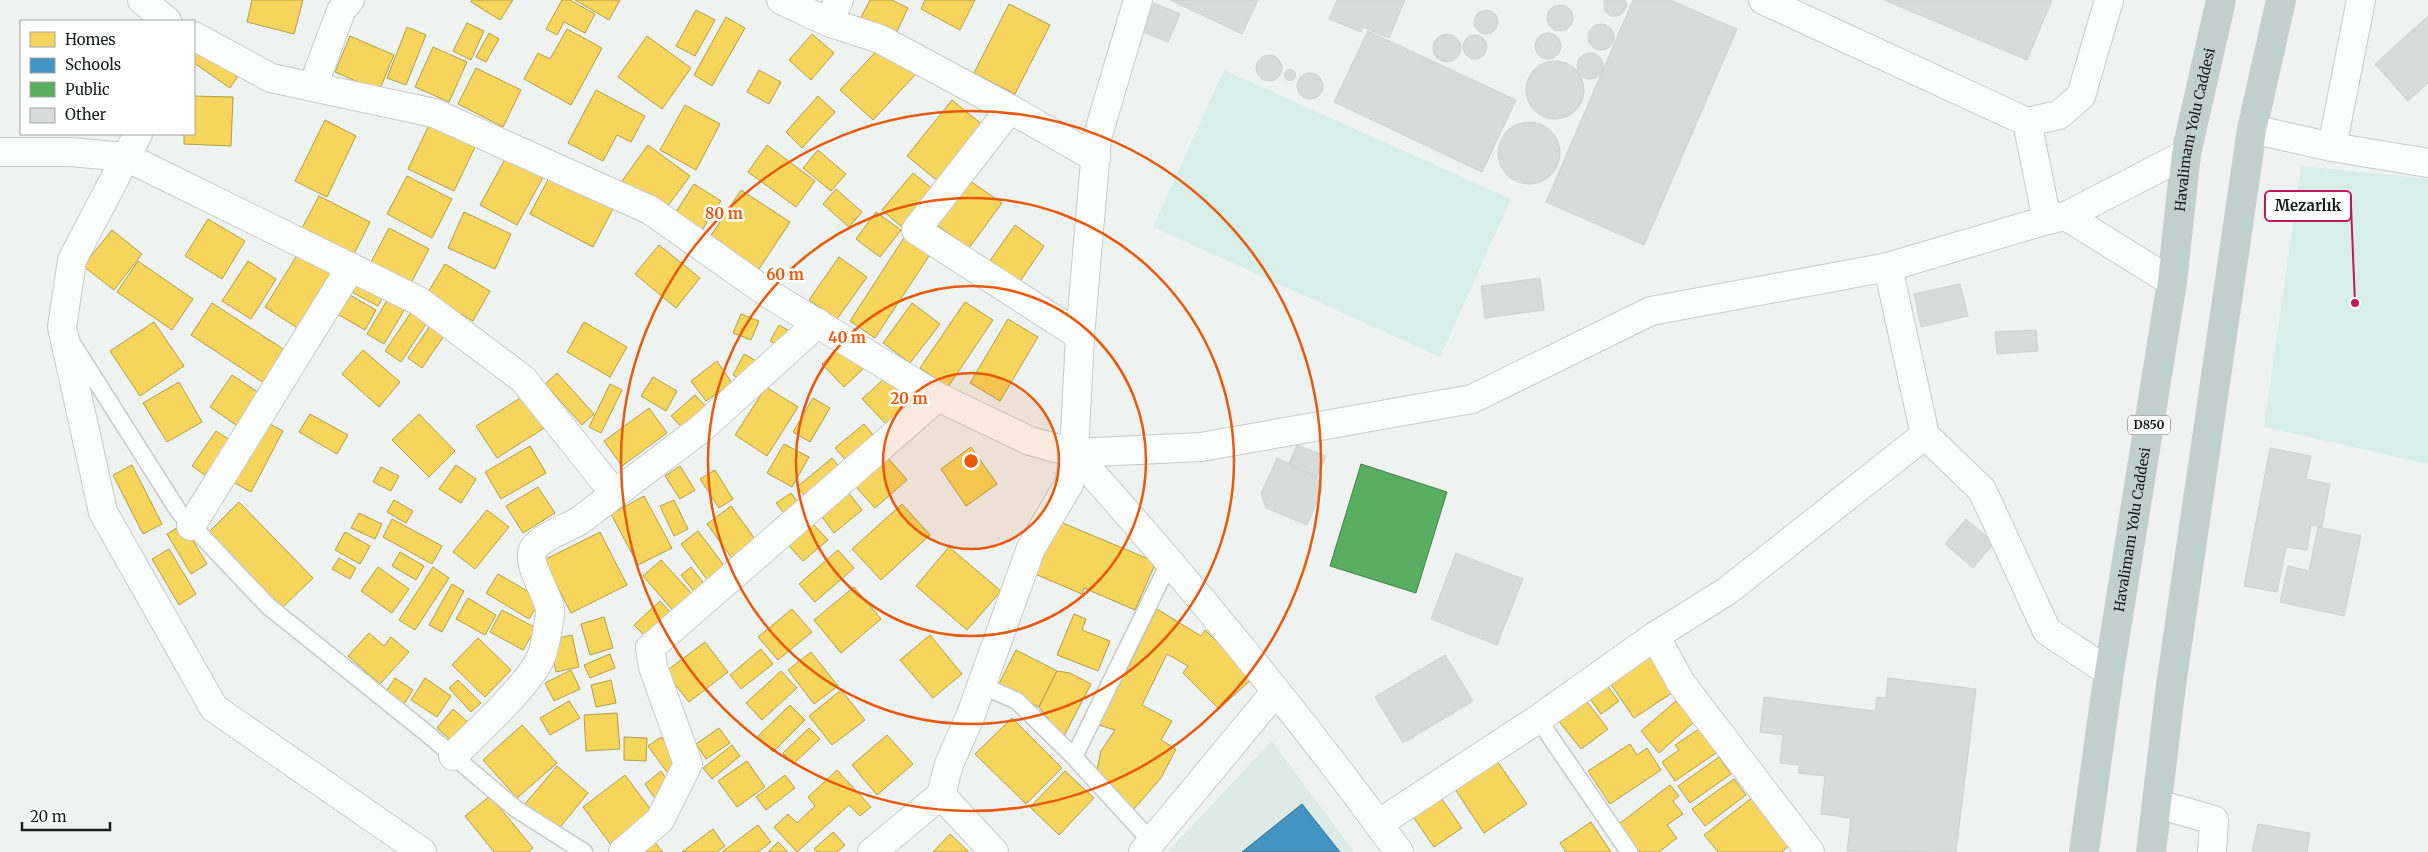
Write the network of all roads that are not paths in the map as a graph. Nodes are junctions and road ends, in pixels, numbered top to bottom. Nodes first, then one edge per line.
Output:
1 (142, 0) edge
2 (781, 0) edge
3 (1138, 0) edge
4 (1763, 0) edge
5 (2109, 0) edge
6 (2221, 0) edge
7 (2281, 0) edge
8 (2361, 0) edge
9 (350, 4) edge
10 (834, 11) edge
11 (165, 15) edge
12 (195, 37) edge
13 (312, 86) junction
14 (1010, 108) junction
15 (2027, 122) junction
16 (2252, 129) junction
17 (132, 145) edge
18 (2332, 147) junction
19 (0, 152) edge
20 (2186, 154) junction
21 (1096, 158) junction
22 (2428, 163) edge
23 (2057, 218) junction
24 (351, 266) junction
25 (1888, 268) junction
26 (2172, 282) junction
27 (818, 323) junction
28 (62, 327) junction
29 (1080, 336) junction
30 (938, 397) junction
31 (1925, 435) junction
32 (1074, 452) junction
33 (614, 493) junction
34 (191, 526) junction
35 (1170, 561) junction
36 (1655, 636) junction
37 (2109, 672) junction
38 (980, 685) junction
39 (1276, 691) junction
40 (1538, 719) junction
41 (453, 756) junction
42 (1074, 757) junction
43 (941, 795) junction
44 (2157, 804) junction
45 (1378, 824) junction
46 (1147, 847) edge
47 (422, 852) edge
48 (584, 852) edge
49 (623, 852) edge
50 (872, 852) edge
51 (994, 852) edge
52 (1399, 852) edge
53 (1629, 852) edge
54 (1810, 852) edge
55 (2084, 852) edge
56 (2151, 852) edge
57 (2212, 852) edge

1 - 11 street
2 - 10 street
3 - 21 street
4 - 15 street
5 - 15 street
6 - 20 highway, Havalimanı Yolu Caddesi / D850
7 - 16 highway
8 - 18 street
9 - 13 street
10 - 14 street
12 - 13 street
13 - 27 street
14 - 21 street
14 - 29 street
15 - 23 street
16 - 18 street
16 - 44 highway
17 - 19 street
17 - 24 street
17 - 28 street
18 - 22 street
20 - 23 street
20 - 26 highway, Havalimanı Yolu Caddesi / D850
21 - 29 street
23 - 25 street
23 - 26 street
24 - 33 street
24 - 34 street
25 - 31 street
25 - 32 street
26 - 37 highway, Havalimanı Yolu Caddesi / D850
27 - 30 street
27 - 33 street
28 - 34 lane
28 - 47 street
29 - 32 street
30 - 32 street
30 - 49 street
31 - 36 street
31 - 37 street
32 - 35 street
32 - 38 street
33 - 41 street
34 - 41 lane
35 - 39 street
35 - 42 lane
36 - 40 street
36 - 54 street
37 - 55 highway, Havalimanı Yolu Caddesi / D850
38 - 42 lane
38 - 43 street
39 - 45 street
39 - 46 street
40 - 45 street
40 - 53 lane
41 - 48 lane
42 - 46 lane
43 - 50 street
43 - 51 street
44 - 56 highway
44 - 57 street
45 - 52 street

